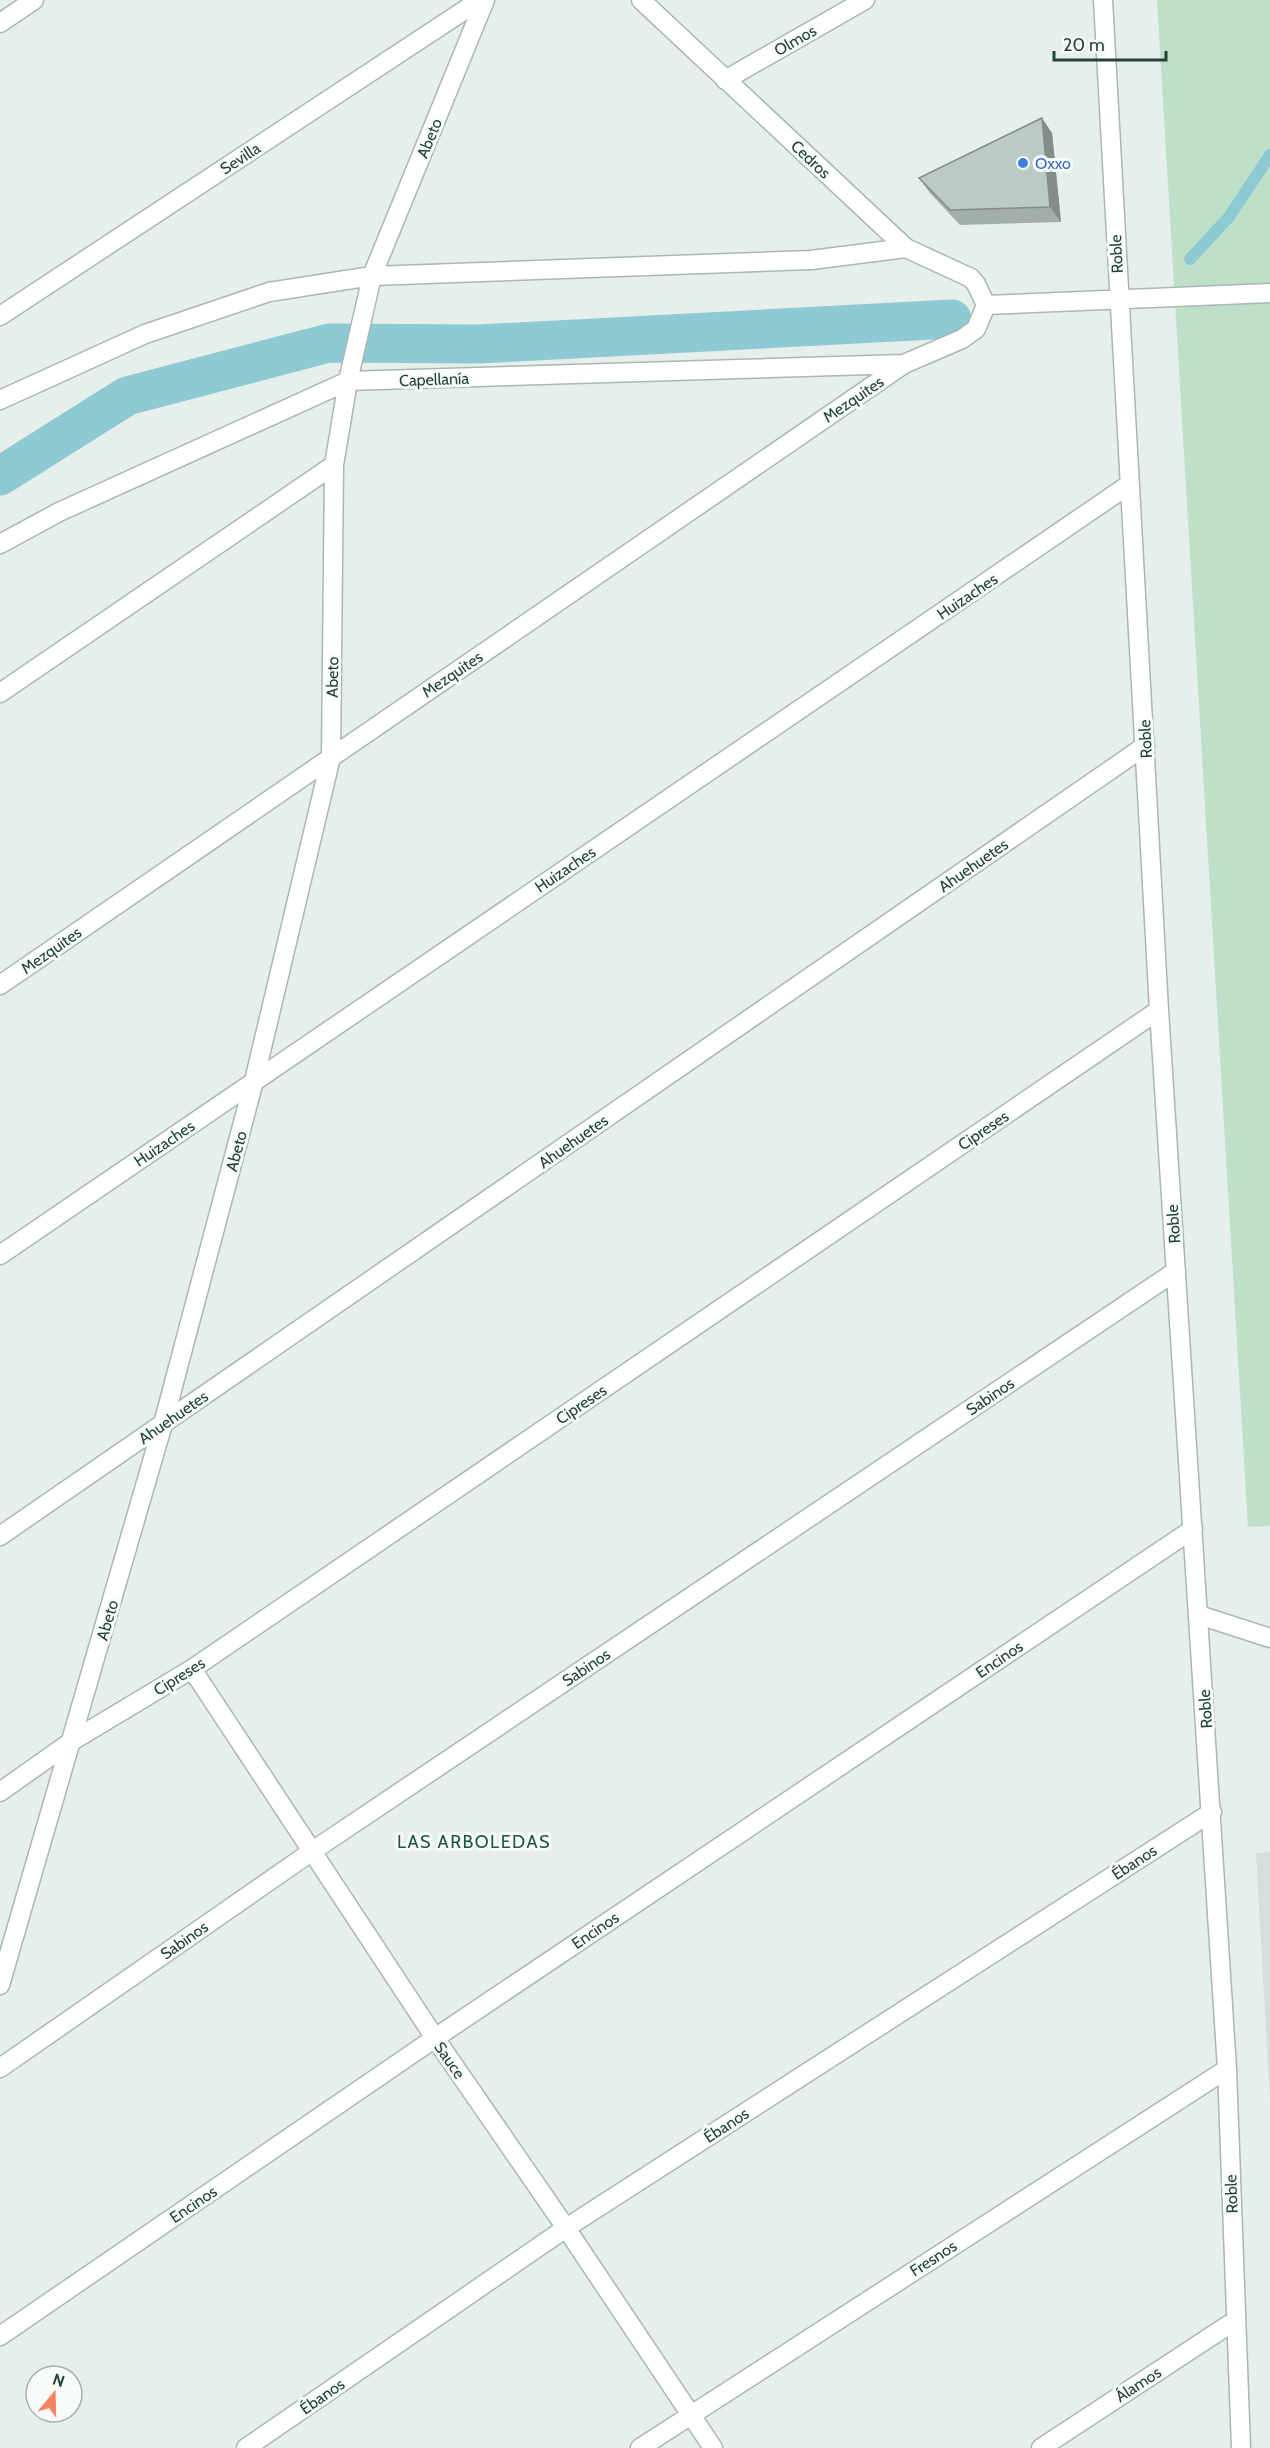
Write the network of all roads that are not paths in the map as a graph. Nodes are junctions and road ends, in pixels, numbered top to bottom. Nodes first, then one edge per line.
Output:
1 (34, 0) edge
2 (480, 0) edge
3 (485, 0) edge
4 (640, 0) edge
5 (865, 0) edge
6 (1103, 0) edge
7 (0, 23) edge
8 (725, 80) junction
9 (906, 248) junction
10 (372, 276) junction
11 (1270, 293) edge
12 (1118, 299) junction
13 (986, 305) junction
14 (0, 316) edge
15 (904, 364) junction
16 (348, 381) junction
17 (0, 400) edge
18 (334, 465) junction
19 (1130, 484) junction
20 (0, 544) edge
21 (0, 693) edge
22 (1145, 746) junction
23 (331, 757) junction
24 (0, 985) edge
25 (1159, 1010) junction
26 (254, 1082) junction
27 (0, 1255) edge
28 (1176, 1271) junction
29 (163, 1424) junction
30 (1193, 1529) junction
31 (0, 1536) edge
32 (1199, 1615) junction
33 (1270, 1638) edge
34 (192, 1669) junction
35 (72, 1741) junction
36 (0, 1792) edge
37 (1212, 1812) junction
38 (311, 1852) junction
39 (0, 1985) edge
40 (435, 2038) junction
41 (0, 2068) edge
42 (1227, 2069) junction
43 (566, 2228) junction
44 (1236, 2320) junction
45 (0, 2336) edge
46 (689, 2414) junction
47 (246, 2448) edge
48 (640, 2448) edge
49 (713, 2448) edge
50 (1041, 2448) edge
51 (1241, 2448) edge

1 - 7 street
2 - 14 street, Sevilla
3 - 10 street, Abeto
4 - 8 street, Cedros
5 - 8 street, Olmos
6 - 12 street, Roble
8 - 9 street, Cedros
9 - 10 street
9 - 13 street, Cedros
10 - 16 street, Abeto
10 - 17 street
11 - 12 street
12 - 13 street
12 - 19 street, Roble
13 - 15 street
15 - 16 street, Capellanía
15 - 23 street, Mezquites
16 - 18 street, Abeto
16 - 20 street, Capellanía
18 - 21 street
18 - 23 street, Abeto
19 - 22 street, Roble
19 - 26 street, Huizaches
22 - 25 street, Roble
22 - 29 street, Ahuehuetes
23 - 24 street, Mezquites
23 - 26 street, Abeto
25 - 28 street, Roble
25 - 34 street, Cipreses
26 - 27 street, Huizaches
26 - 29 street, Abeto
28 - 30 street, Roble
28 - 38 street, Sabinos
29 - 31 street, Ahuehuetes
29 - 35 street, Abeto
30 - 32 street, Roble
30 - 40 street, Encinos
32 - 33 street
32 - 37 street, Roble
34 - 35 street, Cipreses
34 - 38 street, Sauce
35 - 36 street, Cipreses
35 - 39 street, Abeto
37 - 42 street, Roble
37 - 43 street, Ébanos
38 - 40 street, Sauce
38 - 41 street, Sabinos
40 - 43 street, Sauce
40 - 45 street, Encinos
42 - 44 street, Roble
42 - 46 street, Fresnos
43 - 46 street, Sauce
43 - 47 street, Ébanos
44 - 50 street, Álamos
44 - 51 street, Roble
46 - 48 street, Fresnos
46 - 49 street, Sauce

